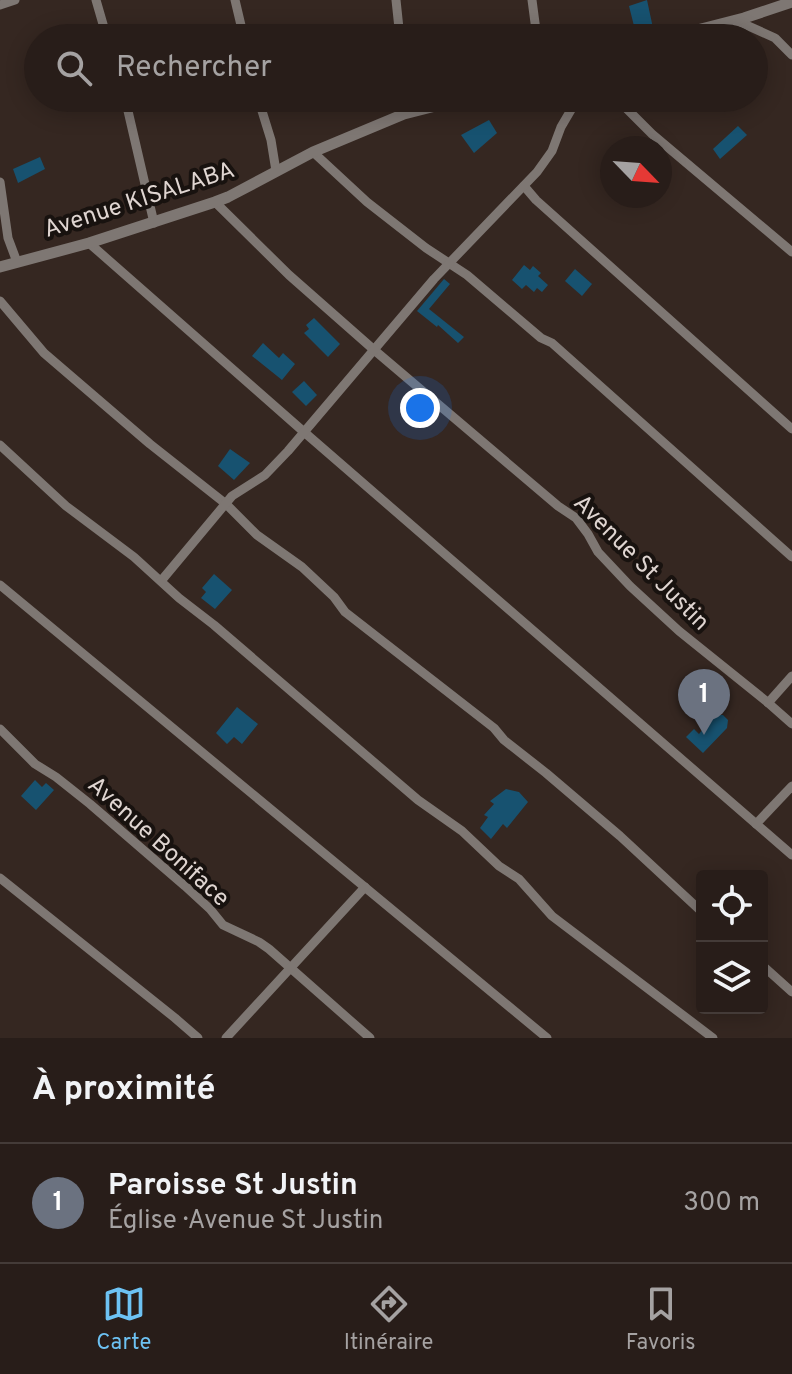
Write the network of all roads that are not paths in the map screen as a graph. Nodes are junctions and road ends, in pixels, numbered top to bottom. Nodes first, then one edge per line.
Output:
1 (15, 0) edge
2 (96, 0) edge
3 (235, 0) edge
4 (396, 0) edge
5 (532, 0) edge
6 (792, 2) edge
7 (0, 5) edge
8 (735, 20) junction
9 (103, 24) edge
10 (241, 24) edge
11 (399, 24) edge
12 (535, 24) edge
13 (720, 24) edge
14 (744, 24) edge
15 (768, 35) edge
16 (792, 55) edge
17 (128, 112) edge
18 (262, 112) edge
19 (412, 112) edge
20 (570, 112) edge
21 (630, 112) edge
22 (404, 114) joint
23 (313, 152) junction
24 (276, 171) junction
25 (0, 182) edge
26 (524, 186) junction
27 (215, 202) junction
28 (154, 223) junction
29 (89, 243) junction
30 (792, 252) edge
31 (17, 262) junction
32 (449, 263) junction
33 (0, 267) edge
34 (0, 301) edge
35 (373, 349) junction
36 (792, 429) edge
37 (304, 432) junction
38 (0, 445) edge
39 (226, 504) junction
40 (792, 557) edge
41 (161, 581) junction
42 (0, 585) edge
43 (792, 676) edge
44 (768, 703) junction
45 (792, 724) edge
46 (0, 729) edge
47 (792, 786) edge
48 (756, 824) junction
49 (792, 855) edge
50 (0, 878) edge
51 (365, 887) junction
52 (696, 906) edge
53 (290, 969) junction
54 (768, 970) edge
55 (792, 992) edge
56 (198, 1038) edge
57 (226, 1038) edge
58 (370, 1038) edge
59 (547, 1038) edge
60 (713, 1038) edge

1 - 7 street
2 - 9 street
3 - 10 street
4 - 11 street
5 - 12 street
6 - 8 street
8 - 13 street
8 - 14 street
15 - 16 street
17 - 28 street
18 - 24 street
19 - 22 street, Avenue KISALABA
20 - 26 street
21 - 30 street
22 - 23 street, Avenue KISALABA
23 - 24 street, Avenue KISALABA
23 - 32 street
24 - 27 street, Avenue KISALABA
25 - 31 street
26 - 32 street
26 - 36 street
27 - 28 street, Avenue KISALABA
27 - 35 street, Avenue St Justin
28 - 29 street, Avenue KISALABA
29 - 31 street, Avenue KISALABA
29 - 37 street
31 - 33 street, Avenue KISALABA
32 - 35 street
32 - 40 street
34 - 39 street
35 - 37 street
35 - 44 street, Avenue St Justin
37 - 39 street
37 - 48 street
38 - 41 street
39 - 41 street
39 - 52 street
41 - 60 street
42 - 51 street
43 - 44 street
44 - 45 street, Avenue St Justin
46 - 53 street, Avenue Boniface
47 - 48 street
48 - 49 street
50 - 56 street
51 - 53 street
51 - 59 street
53 - 57 street
53 - 58 street, Avenue Boniface
54 - 55 street

